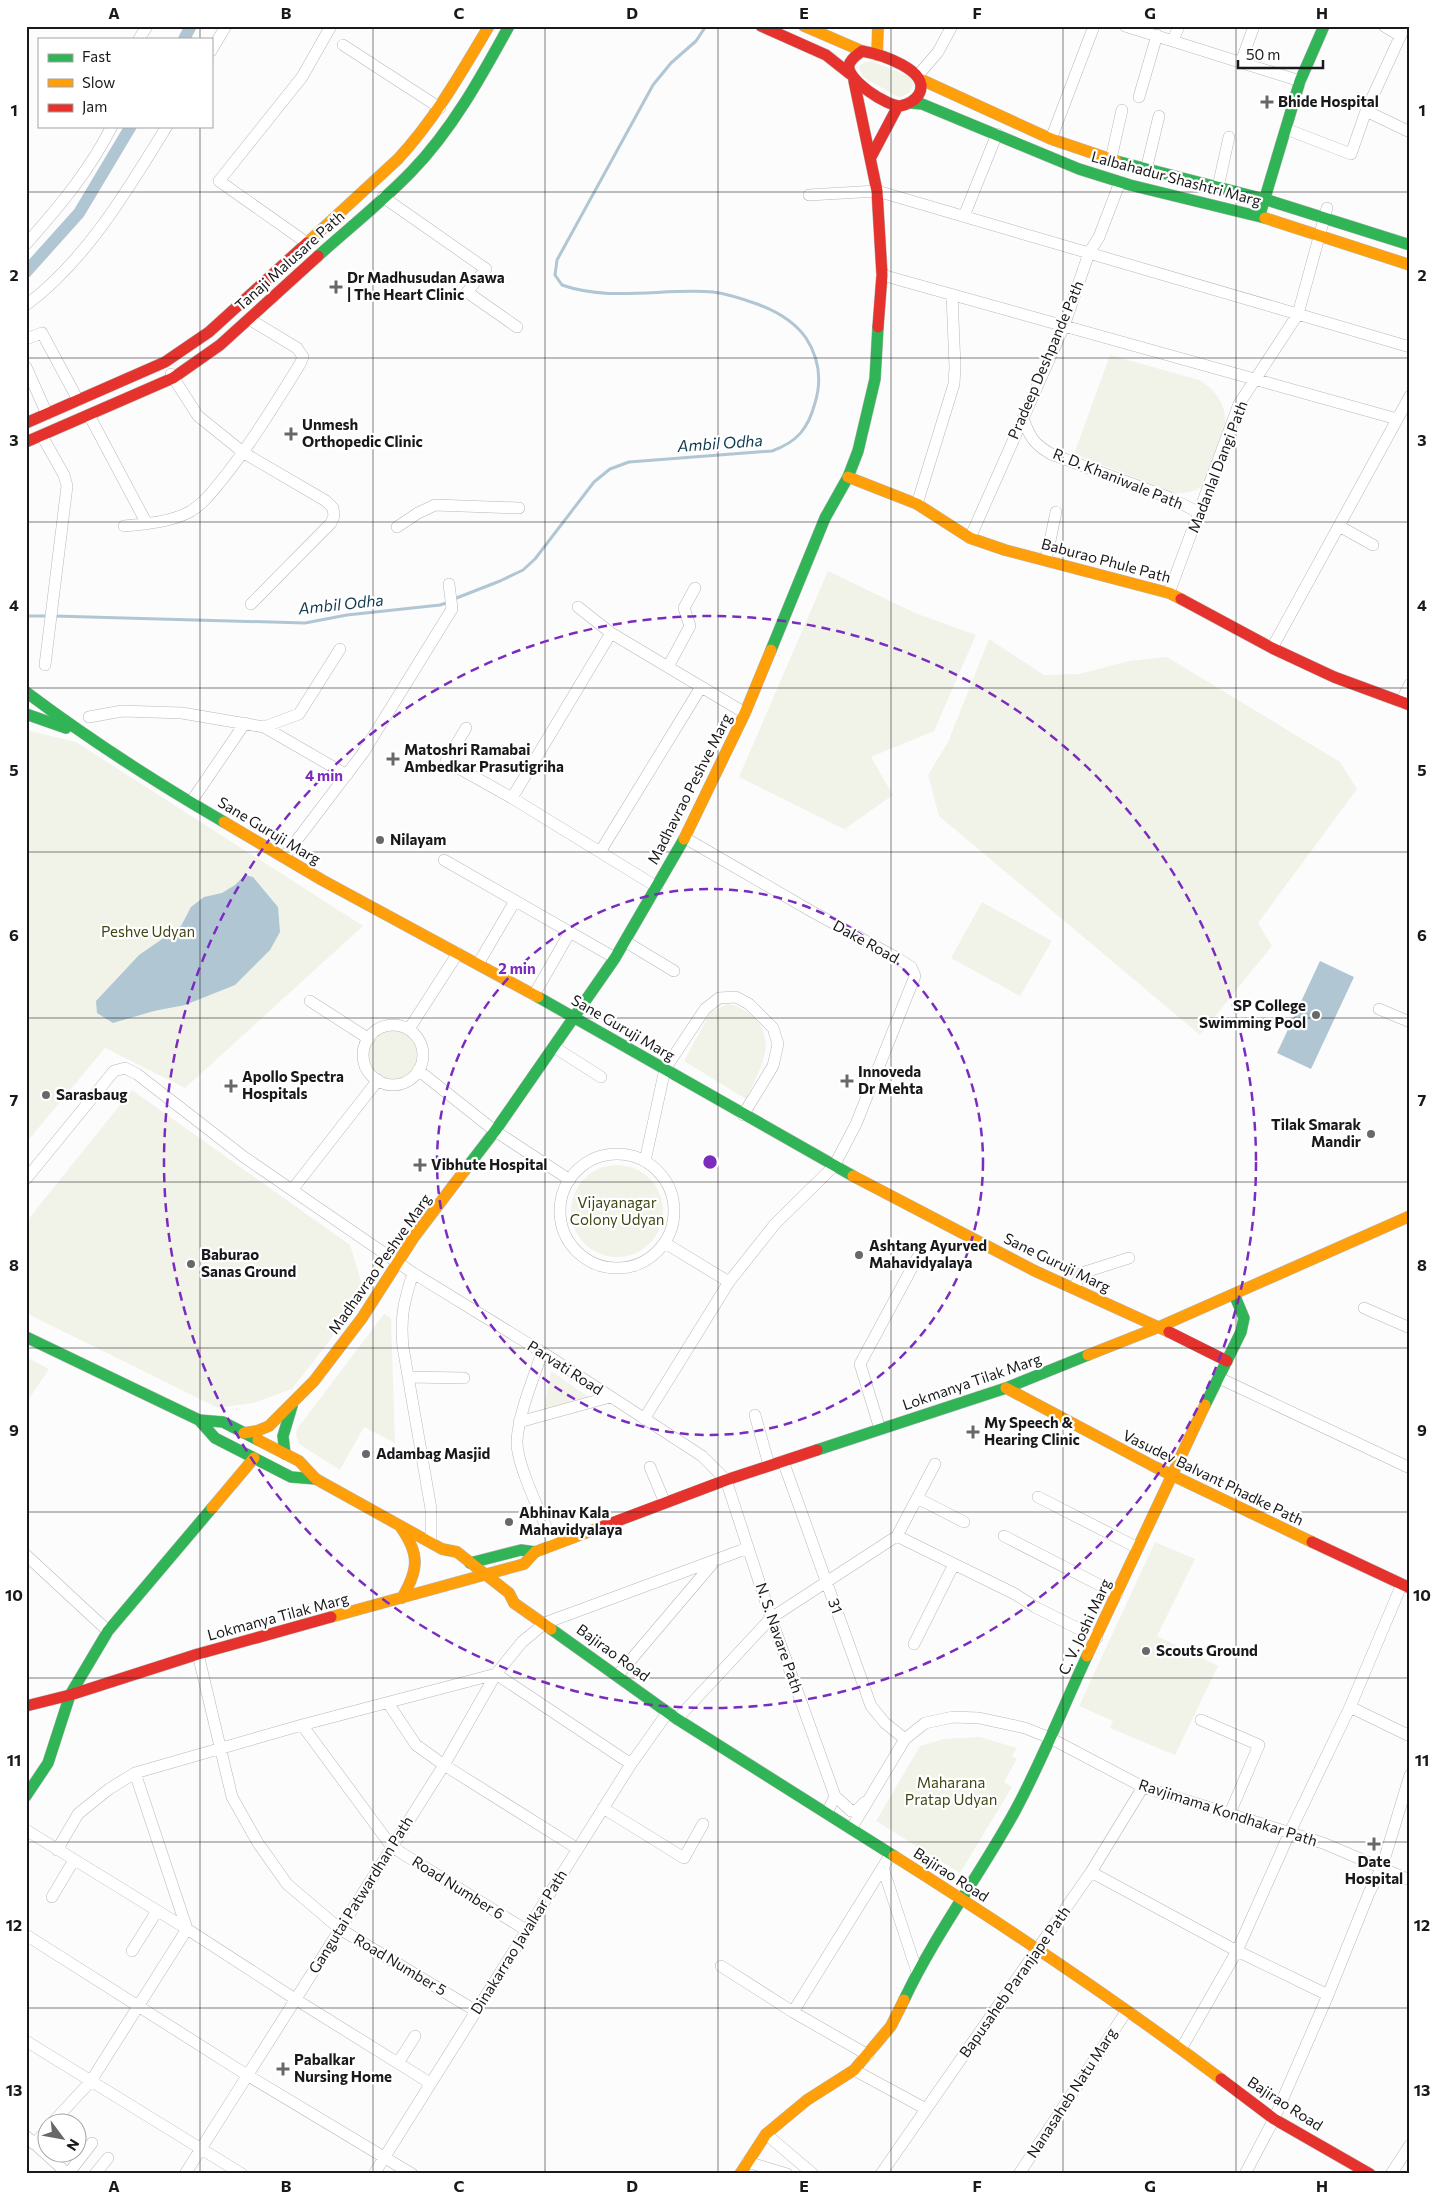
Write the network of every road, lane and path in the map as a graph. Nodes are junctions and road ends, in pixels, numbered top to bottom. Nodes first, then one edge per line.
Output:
1 (147, 26) edge
2 (226, 26) edge
3 (331, 26) edge
4 (489, 26) edge
5 (509, 26) edge
6 (761, 26) edge
7 (804, 26) edge
8 (878, 26) edge
9 (952, 26) edge
10 (1094, 26) edge
11 (1125, 26) edge
12 (1179, 26) edge
13 (1254, 26) edge
14 (1324, 26) edge
15 (1384, 26) edge
16 (1402, 31) edge
17 (1157, 35) junction
18 (140, 38) edge
19 (1173, 40) junction
20 (343, 46) dead end
21 (212, 49) edge
22 (862, 51) junction
23 (876, 55) junction
24 (1241, 62) junction
25 (467, 63) junction
26 (483, 72) junction
27 (852, 77) junction
28 (920, 77) junction
29 (1300, 81) junction
30 (1139, 96) dead end
31 (911, 103) junction
32 (898, 106) junction
33 (440, 108) junction
34 (1122, 110) dead end
35 (1366, 111) junction
36 (1159, 116) dead end
37 (111, 128) edge
38 (166, 128) edge
39 (1286, 128) junction
40 (1410, 132) edge
41 (997, 134) junction
42 (1229, 137) dead end
43 (1051, 139) junction
44 (871, 157) junction
45 (1111, 159) junction
46 (1146, 170) junction
47 (1120, 182) junction
48 (1218, 187) junction
49 (877, 191) junction
50 (809, 195) dead end
51 (383, 197) junction
52 (1264, 198) junction
53 (1326, 213) junction
54 (964, 216) junction
55 (1259, 216) junction
56 (1320, 236) junction
57 (307, 243) junction
58 (26, 244) edge
59 (1410, 246) edge
60 (1090, 253) junction
61 (1410, 265) edge
62 (882, 275) junction
63 (952, 295) junction
64 (26, 305) edge
65 (1298, 314) junction
66 (249, 319) junction
67 (1064, 326) junction
68 (518, 327) dead end
69 (26, 339) edge
70 (1410, 347) edge
71 (165, 362) junction
72 (26, 367) edge
73 (173, 378) junction
74 (1256, 380) junction
75 (1410, 396) edge
76 (78, 400) junction
77 (47, 414) junction
78 (89, 415) junction
79 (1023, 418) junction
80 (1397, 419) junction
81 (26, 422) edge
82 (42, 436) junction
83 (26, 442) edge
84 (244, 453) junction
85 (848, 477) junction
86 (917, 504) junction
87 (519, 508) dead end
88 (1056, 512) dead end
89 (1200, 513) junction
90 (148, 524) junction
91 (124, 526) dead end
92 (1339, 526) junction
93 (397, 527) dead end
94 (970, 538) junction
95 (1372, 545) dead end
96 (1046, 560) junction
97 (695, 588) dead end
98 (449, 590) dead end
99 (1169, 593) junction
100 (251, 604) dead end
101 (578, 606) dead end
102 (611, 633) junction
103 (1272, 648) junction
104 (340, 649) dead end
105 (45, 665) dead end
106 (668, 667) junction
107 (1410, 684) edge
108 (701, 687) junction
109 (28, 693) edge
110 (1406, 703) edge
111 (745, 713) junction
112 (26, 714) edge
113 (89, 717) dead end
114 (245, 723) junction
115 (264, 726) junction
116 (466, 728) dead end
117 (82, 734) junction
118 (347, 775) junction
119 (512, 798) junction
120 (191, 802) junction
121 (686, 838) junction
122 (600, 852) junction
123 (284, 857) junction
124 (444, 860) dead end
125 (657, 887) junction
126 (515, 901) junction
127 (570, 932) junction
128 (626, 942) junction
129 (458, 953) junction
130 (615, 958) junction
131 (478, 964) junction
132 (674, 971) dead end
133 (534, 996) junction
134 (310, 1001) dead end
135 (1379, 1009) dead end
136 (574, 1017) junction
137 (1410, 1022) edge
138 (409, 1029) junction
139 (368, 1039) junction
140 (554, 1047) junction
141 (665, 1069) junction
142 (418, 1070) junction
143 (601, 1077) dead end
144 (378, 1080) junction
145 (743, 1115) junction
146 (495, 1131) junction
147 (645, 1161) junction
148 (834, 1166) junction
149 (26, 1179) edge
150 (570, 1180) junction
151 (292, 1190) junction
152 (1410, 1216) edge
153 (665, 1243) junction
154 (922, 1251) dead end
155 (1129, 1258) dead end
156 (398, 1264) junction
157 (413, 1273) junction
158 (729, 1282) junction
159 (1074, 1288) junction
160 (1234, 1294) junction
161 (1364, 1308) dead end
162 (1159, 1327) junction
163 (1410, 1328) edge
164 (26, 1337) edge
165 (542, 1352) junction
166 (1227, 1361) junction
167 (408, 1377) junction
168 (464, 1378) dead end
169 (1219, 1378) junction
170 (1006, 1388) junction
171 (610, 1397) junction
172 (293, 1404) junction
173 (755, 1415) dead end
174 (644, 1419) junction
175 (198, 1420) junction
176 (519, 1422) junction
177 (880, 1429) junction
178 (244, 1433) junction
179 (285, 1454) junction
180 (254, 1458) junction
181 (783, 1461) junction
182 (935, 1464) dead end
183 (769, 1465) junction
184 (650, 1467) dead end
185 (1410, 1468) edge
186 (1171, 1476) junction
187 (316, 1479) junction
188 (726, 1480) junction
189 (1038, 1497) dead end
190 (917, 1498) junction
191 (665, 1503) junction
192 (396, 1522) junction
193 (964, 1522) dead end
194 (897, 1536) junction
195 (1004, 1536) dead end
196 (431, 1542) junction
197 (554, 1545) junction
198 (748, 1548) junction
199 (1138, 1548) junction
200 (442, 1549) junction
201 (535, 1552) junction
202 (26, 1555) edge
203 (470, 1562) junction
204 (714, 1562) junction
205 (954, 1564) junction
206 (486, 1575) junction
207 (469, 1580) junction
208 (827, 1582) junction
209 (1406, 1586) edge
210 (483, 1589) dead end
211 (1117, 1594) junction
212 (402, 1598) junction
213 (771, 1618) junction
214 (545, 1623) junction
215 (108, 1630) junction
216 (1097, 1638) junction
217 (914, 1644) dead end
218 (198, 1654) junction
219 (496, 1674) junction
220 (618, 1675) junction
221 (70, 1695) junction
222 (388, 1703) junction
223 (26, 1706) edge
224 (1350, 1707) junction
225 (672, 1715) junction
226 (1201, 1720) dead end
227 (302, 1725) junction
228 (1410, 1736) edge
229 (1050, 1738) junction
230 (905, 1739) junction
231 (220, 1748) junction
232 (631, 1764) junction
233 (444, 1765) junction
234 (135, 1773) junction
235 (1410, 1775) edge
236 (1142, 1787) junction
237 (26, 1796) edge
238 (834, 1796) junction
239 (868, 1799) junction
240 (603, 1808) junction
241 (826, 1813) junction
242 (1230, 1813) junction
243 (703, 1824) dead end
244 (851, 1829) junction
245 (26, 1830) edge
246 (1290, 1832) junction
247 (392, 1847) junction
248 (578, 1849) junction
249 (56, 1850) junction
250 (891, 1854) junction
251 (74, 1860) junction
252 (1382, 1867) junction
253 (883, 1868) junction
254 (1091, 1872) junction
255 (1410, 1880) edge
256 (52, 1897) dead end
257 (963, 1900) junction
258 (157, 1910) junction
259 (340, 1928) junction
260 (187, 1929) junction
261 (526, 1930) junction
262 (26, 1935) edge
263 (132, 1951) dead end
264 (1037, 1951) junction
265 (1237, 1951) junction
266 (721, 1966) dead end
267 (917, 1972) junction
268 (1328, 1995) junction
269 (295, 2000) junction
270 (138, 2006) junction
271 (476, 2011) junction
272 (793, 2012) junction
273 (1126, 2012) junction
274 (415, 2036) dead end
275 (26, 2041) edge
276 (1181, 2049) junction
277 (868, 2055) junction
278 (398, 2063) junction
279 (854, 2070) junction
280 (247, 2075) junction
281 (91, 2081) junction
282 (430, 2083) junction
283 (926, 2109) junction
284 (62, 2112) edge
285 (1274, 2119) junction
286 (766, 2134) junction
287 (30, 2140) edge
288 (92, 2142) dead end
289 (1410, 2145) edge
290 (201, 2147) junction
291 (108, 2158) dead end
292 (384, 2158) junction
293 (747, 2162) junction
294 (68, 2174) edge
295 (95, 2174) edge
296 (185, 2174) edge
297 (242, 2174) edge
298 (374, 2174) edge
299 (412, 2174) edge
300 (740, 2174) edge
301 (787, 2174) edge
302 (813, 2174) edge
303 (881, 2174) edge
304 (1020, 2174) edge
305 (1245, 2174) edge
306 (1370, 2174) edge
307 (1391, 2174) edge

1 - 18 street
2 - 21 street
3 - 57 street
4 - 25 main road, Tanaji Malusare Path
5 - 26 main road, Tanaji Malusare Path
6 - 27 main road
7 - 22 main road
8 - 23 main road
9 - 28 street
10 - 43 street
11 - 17 street
12 - 19 street
13 - 24 street
14 - 29 main road
15 - 16 street
16 - 35 street
17 - 19 street
17 - 30 street
19 - 24 street
20 - 33 street
22 - 23 main road, Lalbahadur Shashtri Marg
22 - 27 main road
23 - 28 main road, Lalbahadur Shashtri Marg
24 - 29 street
25 - 26 main road
25 - 33 main road, Tanaji Malusare Path
26 - 51 main road, Tanaji Malusare Path
27 - 32 main road
27 - 44 main road, Madhavrao Peshve Marg
28 - 31 main road
28 - 43 main road, Lalbahadur Shashtri Marg
29 - 39 main road
31 - 32 main road
31 - 41 main road, Lalbahadur Shashtri Marg
32 - 44 main road
33 - 57 main road, Tanaji Malusare Path
34 - 45 street
35 - 39 street
35 - 40 street
36 - 46 street
37 - 58 street
38 - 64 street
39 - 52 main road
41 - 47 main road, Lalbahadur Shashtri Marg
41 - 54 street
42 - 48 street
43 - 45 main road, Lalbahadur Shashtri Marg
44 - 49 main road, Madhavrao Peshve Marg
45 - 46 main road, Lalbahadur Shashtri Marg
46 - 48 main road, Lalbahadur Shashtri Marg
47 - 55 main road, Lalbahadur Shashtri Marg
47 - 60 street, Pradeep Deshpande Path
48 - 52 main road, Lalbahadur Shashtri Marg
49 - 50 street
49 - 54 street
49 - 62 main road, Madhavrao Peshve Marg
51 - 66 main road, Tanaji Malusare Path
51 - 68 street
52 - 53 main road, Lalbahadur Shashtri Marg
52 - 55 main road
53 - 56 street, Madanlal Dangi Path
53 - 59 main road, Lalbahadur Shashtri Marg
54 - 60 street
55 - 56 main road, Lalbahadur Shashtri Marg
56 - 61 main road, Lalbahadur Shashtri Marg
56 - 65 street, Madanlal Dangi Path
57 - 71 main road, Tanaji Malusare Path
60 - 65 street
60 - 67 street, Pradeep Deshpande Path
62 - 63 street
62 - 85 main road, Madhavrao Peshve Marg
63 - 67 street
63 - 86 street
65 - 70 street
65 - 74 street, Madanlal Dangi Path
66 - 73 main road, Tanaji Malusare Path
66 - 84 street
67 - 74 street
67 - 79 street, Pradeep Deshpande Path
69 - 76 street
71 - 73 street
71 - 76 main road, Tanaji Malusare Path
72 - 77 street
73 - 78 main road, Tanaji Malusare Path
73 - 84 street
74 - 80 street
74 - 89 street, Madanlal Dangi Path
75 - 80 street
76 - 77 main road, Tanaji Malusare Path
77 - 81 main road, Tanaji Malusare Path
78 - 82 main road, Tanaji Malusare Path
78 - 90 street
79 - 89 street, R. D. Khaniwale Path
79 - 94 street, Pradeep Deshpande Path
80 - 92 street
82 - 83 main road, Tanaji Malusare Path
82 - 105 street
84 - 90 street
84 - 100 street
85 - 86 main road, Baburao Phule Path
85 - 111 main road, Madhavrao Peshve Marg
86 - 94 main road, Baburao Phule Path
87 - 93 street
88 - 96 street
89 - 99 street, Madanlal Dangi Path
90 - 91 street
92 - 95 street
92 - 103 street
94 - 96 main road, Baburao Phule Path
96 - 99 main road, Baburao Phule Path
97 - 106 street
98 - 118 street
99 - 103 main road, Baburao Phule Path
101 - 102 street
102 - 106 street
102 - 119 street
103 - 110 main road, Baburao Phule Path
104 - 115 street
106 - 108 street
107 - 110 street
108 - 111 street
108 - 122 street
109 - 117 main road, Sane Guruji Marg
111 - 121 main road, Madhavrao Peshve Marg
112 - 117 main road, Sane Guruji Marg
113 - 114 street
114 - 115 street
114 - 120 street
115 - 118 street
116 - 119 street
117 - 120 main road, Sane Guruji Marg
118 - 123 street
119 - 122 street
120 - 123 main road, Sane Guruji Marg
121 - 125 main road, Madhavrao Peshve Marg
121 - 148 street, Dake Road
122 - 125 street
123 - 129 main road, Sane Guruji Marg
124 - 126 street
125 - 128 main road, Madhavrao Peshve Marg
126 - 127 street
126 - 131 street
127 - 130 street
127 - 133 street
128 - 130 main road, Madhavrao Peshve Marg
128 - 132 street
129 - 131 main road, Sane Guruji Marg
129 - 138 street
130 - 136 main road, Madhavrao Peshve Marg
131 - 133 main road, Sane Guruji Marg
133 - 136 main road, Sane Guruji Marg
134 - 139 street
135 - 137 street
136 - 140 main road, Madhavrao Peshve Marg
136 - 141 main road, Sane Guruji Marg
138 - 139 street
138 - 142 street
139 - 144 street
140 - 143 street
140 - 146 main road, Madhavrao Peshve Marg
141 - 145 main road, Sane Guruji Marg
141 - 145 street
141 - 147 street
142 - 144 street
142 - 146 street
144 - 151 street
145 - 148 main road, Sane Guruji Marg
146 - 150 street
146 - 156 main road, Madhavrao Peshve Marg
147 - 150 street
147 - 153 street
148 - 158 street, Dake Road
148 - 159 main road, Sane Guruji Marg
149 - 151 street, Parvati Road
150 - 153 street
151 - 156 street, Parvati Road
152 - 160 main road, Lokmanya Tilak Marg
153 - 158 street
154 - 177 street
155 - 159 street
156 - 157 street, Parvati Road
156 - 172 main road, Madhavrao Peshve Marg
157 - 165 street, Parvati Road
157 - 167 street
158 - 174 street, Dake Road
159 - 162 main road, Sane Guruji Marg
160 - 162 main road, Lokmanya Tilak Marg
160 - 166 main road, C. V. Joshi Marg
161 - 163 street
162 - 166 main road
162 - 170 main road, Lokmanya Tilak Marg
164 - 175 main road
165 - 171 street, Parvati Road
165 - 176 street
166 - 169 main road, C. V. Joshi Marg
167 - 168 street
167 - 196 street
169 - 185 street
169 - 186 main road, C. V. Joshi Marg
170 - 177 main road, Lokmanya Tilak Marg
170 - 186 main road, Vasudev Balvant Phadke Path
171 - 174 street, Parvati Road
171 - 176 street
172 - 178 main road, Madhavrao Peshve Marg
172 - 179 main road, Madhavrao Peshve Marg
173 - 183 street
174 - 188 street, Parvati Road
175 - 178 main road
175 - 180 main road
176 - 197 street
177 - 181 main road, Lokmanya Tilak Marg
178 - 179 main road
179 - 187 main road
180 - 187 main road
180 - 215 main road
181 - 183 main road, Lokmanya Tilak Marg
181 - 208 street, 31
182 - 190 street
183 - 188 main road, Lokmanya Tilak Marg
184 - 191 street
186 - 199 main road, C. V. Joshi Marg
186 - 209 main road, Vasudev Balvant Phadke Path
187 - 192 main road, Bajirao Road
188 - 191 main road, Lokmanya Tilak Marg
188 - 198 street, N. S. Navare Path
189 - 199 street
190 - 193 street
190 - 194 street
191 - 197 main road, Lokmanya Tilak Marg
192 - 196 main road, Bajirao Road
192 - 212 main road
194 - 205 street
194 - 208 street, Dinakarrao Javalkar Path
195 - 211 street
196 - 200 main road, Bajirao Road
197 - 201 main road, Lokmanya Tilak Marg
198 - 204 street, Gangutai Patwardhan Path
198 - 213 street, N. S. Navare Path
199 - 211 main road, C. V. Joshi Marg
200 - 203 main road, Bajirao Road
200 - 207 main road
201 - 203 main road, Lokmanya Tilak Marg
201 - 206 main road, Lokmanya Tilak Marg
202 - 215 street
203 - 206 main road, Bajirao Road
204 - 214 street, Gangutai Patwardhan Path
204 - 220 street
205 - 216 street
205 - 217 street
206 - 207 main road, Lokmanya Tilak Marg
206 - 214 main road, Bajirao Road
207 - 210 main road
207 - 212 main road, Lokmanya Tilak Marg
208 - 213 street, Dinakarrao Javalkar Path
208 - 230 street, 31
209 - 224 street
211 - 216 main road, C. V. Joshi Marg
212 - 218 main road, Lokmanya Tilak Marg
213 - 225 street, Dinakarrao Javalkar Path
213 - 238 street, N. S. Navare Path
214 - 219 street, Gangutai Patwardhan Path
214 - 220 main road, Bajirao Road
215 - 221 main road
216 - 229 main road, C. V. Joshi Marg
218 - 221 main road, Lokmanya Tilak Marg
218 - 231 street, Road Number 5
219 - 222 street
219 - 232 street
219 - 233 street, Gangutai Patwardhan Path
220 - 225 main road, Bajirao Road
221 - 223 main road, Lokmanya Tilak Marg
221 - 237 main road
222 - 227 street
222 - 233 street
224 - 228 street
224 - 246 street
225 - 232 street, Dinakarrao Javalkar Path
225 - 241 main road, Bajirao Road
226 - 242 street
227 - 231 street
227 - 247 street, Road Number 6
229 - 230 street, Ravjimama Kondhakar Path
229 - 236 street, Ravjimama Kondhakar Path
229 - 257 main road, C. V. Joshi Marg
230 - 239 street, Ravjimama Kondhakar Path
231 - 234 street
231 - 259 street, Road Number 5
232 - 240 street, Dinakarrao Javalkar Path
233 - 247 street, Gangutai Patwardhan Path
233 - 248 street
234 - 249 street
234 - 260 street
235 - 252 street
236 - 242 street, Ravjimama Kondhakar Path
236 - 254 street, Bapusaheb Paranjape Path
238 - 239 street
238 - 241 street
239 - 244 street, Ravjimama Kondhakar Path
240 - 243 street
240 - 248 street, Dinakarrao Javalkar Path
241 - 244 main road, Bajirao Road
242 - 246 street, Ravjimama Kondhakar Path
244 - 250 main road, Bajirao Road
245 - 249 street
246 - 252 street, Ravjimama Kondhakar Path
246 - 265 street
247 - 259 street, Gangutai Patwardhan Path
247 - 261 street, Road Number 6
248 - 261 street, Dinakarrao Javalkar Path
249 - 251 street
250 - 253 street
250 - 257 main road, Bajirao Road
251 - 256 street
251 - 258 street
252 - 255 street, Ravjimama Kondhakar Path
252 - 268 street
253 - 267 street
253 - 272 street
254 - 264 street, Bapusaheb Paranjape Path
254 - 265 street
257 - 264 main road, Bajirao Road
257 - 267 main road, C. V. Joshi Marg
258 - 260 street
258 - 263 street
259 - 269 street, Gangutai Patwardhan Path
259 - 271 street, Road Number 5
260 - 269 street
260 - 270 street
261 - 271 street, Dinakarrao Javalkar Path
262 - 270 street
264 - 273 main road, Bajirao Road
264 - 283 street, Bapusaheb Paranjape Path
265 - 268 street
265 - 276 street
266 - 272 street
267 - 277 main road, C. V. Joshi Marg
268 - 285 street
269 - 278 street
269 - 280 street, Gangutai Patwardhan Path
270 - 280 street
270 - 281 street
271 - 282 street, Dinakarrao Javalkar Path
272 - 277 street
273 - 276 main road, Bajirao Road
273 - 304 street, Nanasaheb Natu Marg
274 - 278 street
275 - 281 street
276 - 285 main road, Bajirao Road
277 - 279 main road, C. V. Joshi Marg
278 - 282 street
279 - 283 street
279 - 286 main road, C. V. Joshi Marg
280 - 290 street, Gangutai Patwardhan Path
280 - 292 street
281 - 284 street
281 - 290 street
282 - 292 street, Dinakarrao Javalkar Path
283 - 303 street, Bapusaheb Paranjape Path
285 - 305 street
285 - 306 main road, Bajirao Road
286 - 293 main road, C. V. Joshi Marg
286 - 302 street
287 - 294 street
288 - 294 street
289 - 307 street
290 - 296 street, Gangutai Patwardhan Path
290 - 297 street
291 - 295 street
292 - 298 street, Dinakarrao Javalkar Path
292 - 299 street
293 - 300 main road, C. V. Joshi Marg
293 - 301 street

